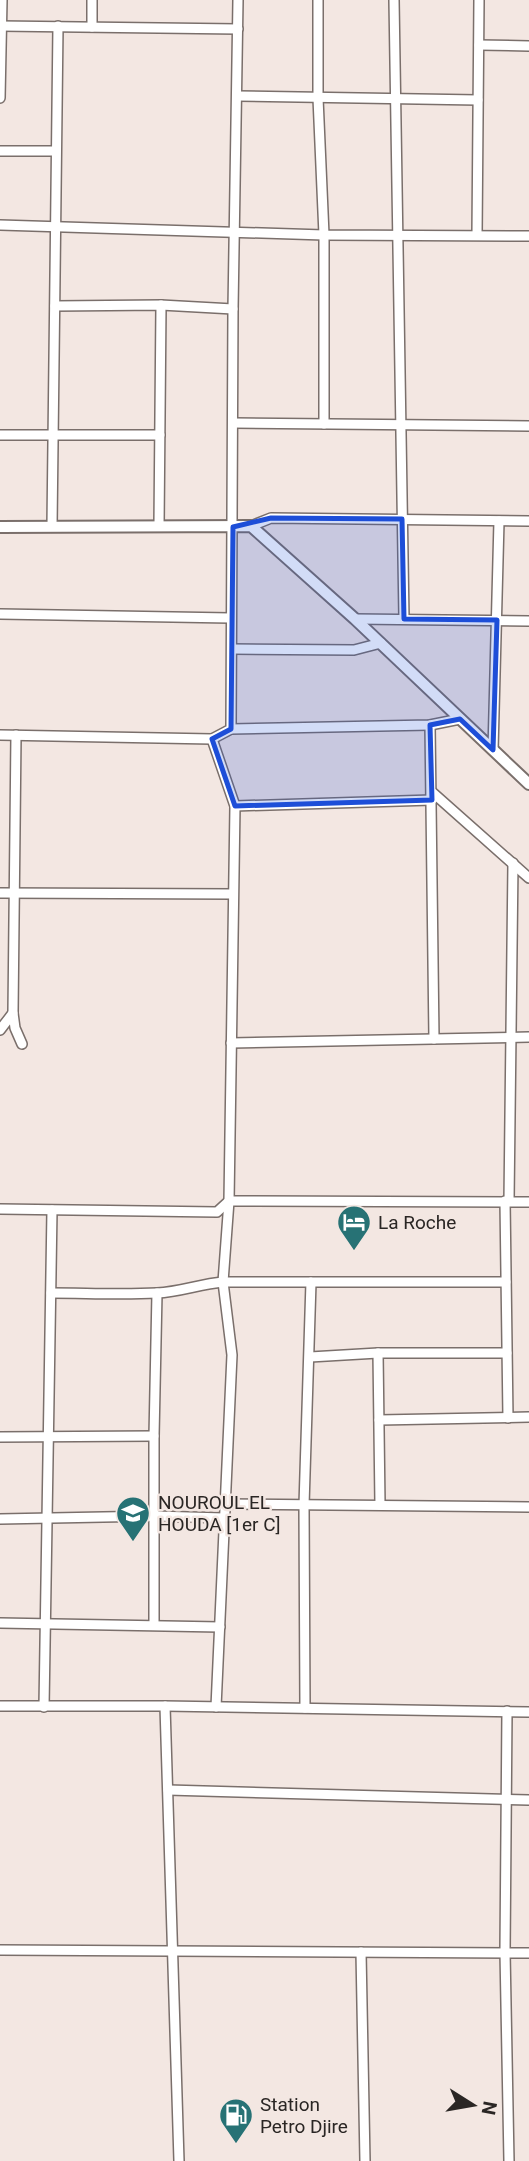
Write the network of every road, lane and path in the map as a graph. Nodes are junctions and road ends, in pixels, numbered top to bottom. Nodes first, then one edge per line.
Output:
1 (2, 0) edge
2 (92, 0) edge
3 (238, 0) edge
4 (318, 0) edge
5 (394, 0) edge
6 (479, 0) edge
7 (1, 26) edge
8 (58, 26) junction
9 (92, 27) junction
10 (239, 29) junction
11 (479, 45) junction
12 (529, 46) edge
13 (237, 96) junction
14 (0, 98) edge
15 (317, 98) junction
16 (396, 99) junction
17 (478, 100) junction
18 (0, 151) edge
19 (56, 151) junction
20 (0, 225) edge
21 (55, 226) junction
22 (234, 233) junction
23 (398, 234) junction
24 (324, 235) junction
25 (477, 235) junction
26 (529, 236) edge
27 (162, 305) junction
28 (55, 306) junction
29 (233, 309) junction
30 (234, 424) junction
31 (324, 424) junction
32 (401, 425) junction
33 (529, 426) edge
34 (0, 435) edge
35 (53, 435) junction
36 (160, 435) junction
37 (402, 519) junction
38 (499, 521) junction
39 (529, 521) edge
40 (52, 526) junction
41 (159, 526) junction
42 (251, 526) junction
43 (0, 527) edge
44 (233, 527) junction
45 (0, 614) edge
46 (230, 618) junction
47 (355, 619) junction
48 (404, 619) junction
49 (497, 620) junction
50 (529, 621) edge
51 (381, 643) junction
52 (232, 649) junction
53 (460, 719) junction
54 (430, 725) junction
55 (231, 729) junction
56 (0, 735) edge
57 (16, 735) junction
58 (212, 739) junction
59 (493, 750) junction
60 (529, 784) edge
61 (432, 796) junction
62 (234, 806) junction
63 (513, 863) junction
64 (529, 878) edge
65 (0, 893) edge
66 (13, 893) junction
67 (233, 894) junction
68 (13, 1013) junction
69 (0, 1030) edge
70 (529, 1037) edge
71 (511, 1038) junction
72 (434, 1039) junction
73 (231, 1042) junction
74 (22, 1044) dead end
75 (229, 1201) junction
76 (507, 1201) junction
77 (529, 1202) edge
78 (0, 1209) edge
79 (52, 1210) junction
80 (223, 1282) junction
81 (311, 1282) junction
82 (506, 1282) junction
83 (51, 1293) junction
84 (157, 1293) junction
85 (378, 1353) junction
86 (507, 1353) junction
87 (310, 1357) junction
88 (529, 1417) edge
89 (508, 1418) junction
90 (379, 1420) junction
91 (48, 1436) junction
92 (154, 1436) junction
93 (0, 1437) edge
94 (225, 1504) junction
95 (304, 1505) junction
96 (380, 1505) junction
97 (529, 1507) edge
98 (155, 1516) junction
99 (47, 1517) junction
100 (224, 1518) junction
101 (0, 1519) edge
102 (0, 1623) edge
103 (46, 1624) junction
104 (154, 1625) junction
105 (220, 1627) junction
106 (0, 1706) edge
107 (165, 1706) junction
108 (44, 1707) junction
109 (216, 1707) junction
110 (304, 1708) junction
111 (507, 1711) junction
112 (529, 1712) edge
113 (168, 1790) junction
114 (506, 1800) junction
115 (529, 1801) edge
116 (0, 1950) edge
117 (172, 1951) junction
118 (361, 1952) junction
119 (505, 1952) junction
120 (529, 1952) edge
121 (179, 2161) edge
122 (365, 2161) edge
123 (509, 2161) edge

1 - 7 street
2 - 9 street
3 - 10 street
4 - 15 street
5 - 16 street
6 - 11 street
7 - 8 street
7 - 14 street
8 - 9 street
8 - 19 street
9 - 10 street
10 - 13 street
11 - 12 street
11 - 17 street
13 - 15 street
13 - 22 street
15 - 16 street
15 - 24 street
16 - 17 street
16 - 23 street
17 - 25 street
18 - 19 street
19 - 21 street
20 - 21 street
21 - 22 street
21 - 28 street
22 - 24 street
22 - 29 street
23 - 24 street
23 - 25 street
23 - 32 street
24 - 31 street
25 - 26 street
27 - 28 street
27 - 29 street
27 - 36 street
28 - 35 street
29 - 30 street
30 - 31 street
30 - 44 street
31 - 32 street
32 - 33 street
32 - 37 street
34 - 35 street
35 - 36 street
35 - 40 street
36 - 41 street
37 - 38 street
37 - 42 street
37 - 48 street
38 - 39 street
38 - 49 street
40 - 41 street
40 - 43 street
41 - 44 street
42 - 44 street
42 - 47 street
44 - 46 street
45 - 46 street
46 - 52 street
47 - 48 street
47 - 51 street
48 - 49 street
49 - 50 street
49 - 59 street
51 - 52 street
51 - 53 street
52 - 55 street
53 - 54 street
53 - 59 street
54 - 55 street
54 - 61 street
55 - 58 street
56 - 57 street
57 - 58 street
57 - 66 street
58 - 62 street
59 - 60 street
61 - 62 street
61 - 63 street
61 - 72 street
62 - 67 street
63 - 64 street
63 - 71 street
65 - 66 street
66 - 67 street
66 - 68 street
67 - 73 street
68 - 69 street
68 - 74 street
70 - 71 street
71 - 72 street
71 - 76 street
72 - 73 street
73 - 75 street
75 - 76 street
75 - 79 street
75 - 80 street
76 - 77 street
76 - 82 street
78 - 79 street
79 - 83 street
80 - 81 street
80 - 84 street
80 - 94 street
81 - 82 street
81 - 87 street
82 - 86 street
83 - 84 street
83 - 91 street
84 - 92 street
85 - 86 street
85 - 87 street
85 - 90 street
86 - 89 street
87 - 95 street
88 - 89 street
89 - 90 street
90 - 96 street
91 - 92 street
91 - 93 street
91 - 99 street
92 - 98 street
94 - 95 street
94 - 100 street
95 - 96 street
95 - 110 street
96 - 97 street
98 - 99 street
98 - 100 street
98 - 104 street
99 - 101 street
99 - 103 street
100 - 105 street
102 - 103 street
103 - 104 street
103 - 108 street
104 - 105 street
105 - 109 street
106 - 108 street
107 - 108 street
107 - 109 street
107 - 113 street
109 - 110 street
110 - 111 street
111 - 112 street
111 - 114 street
113 - 114 street
113 - 117 street
114 - 115 street
114 - 119 street
116 - 117 street
117 - 118 street
117 - 121 street
118 - 119 street
118 - 122 street
119 - 120 street
119 - 123 street

